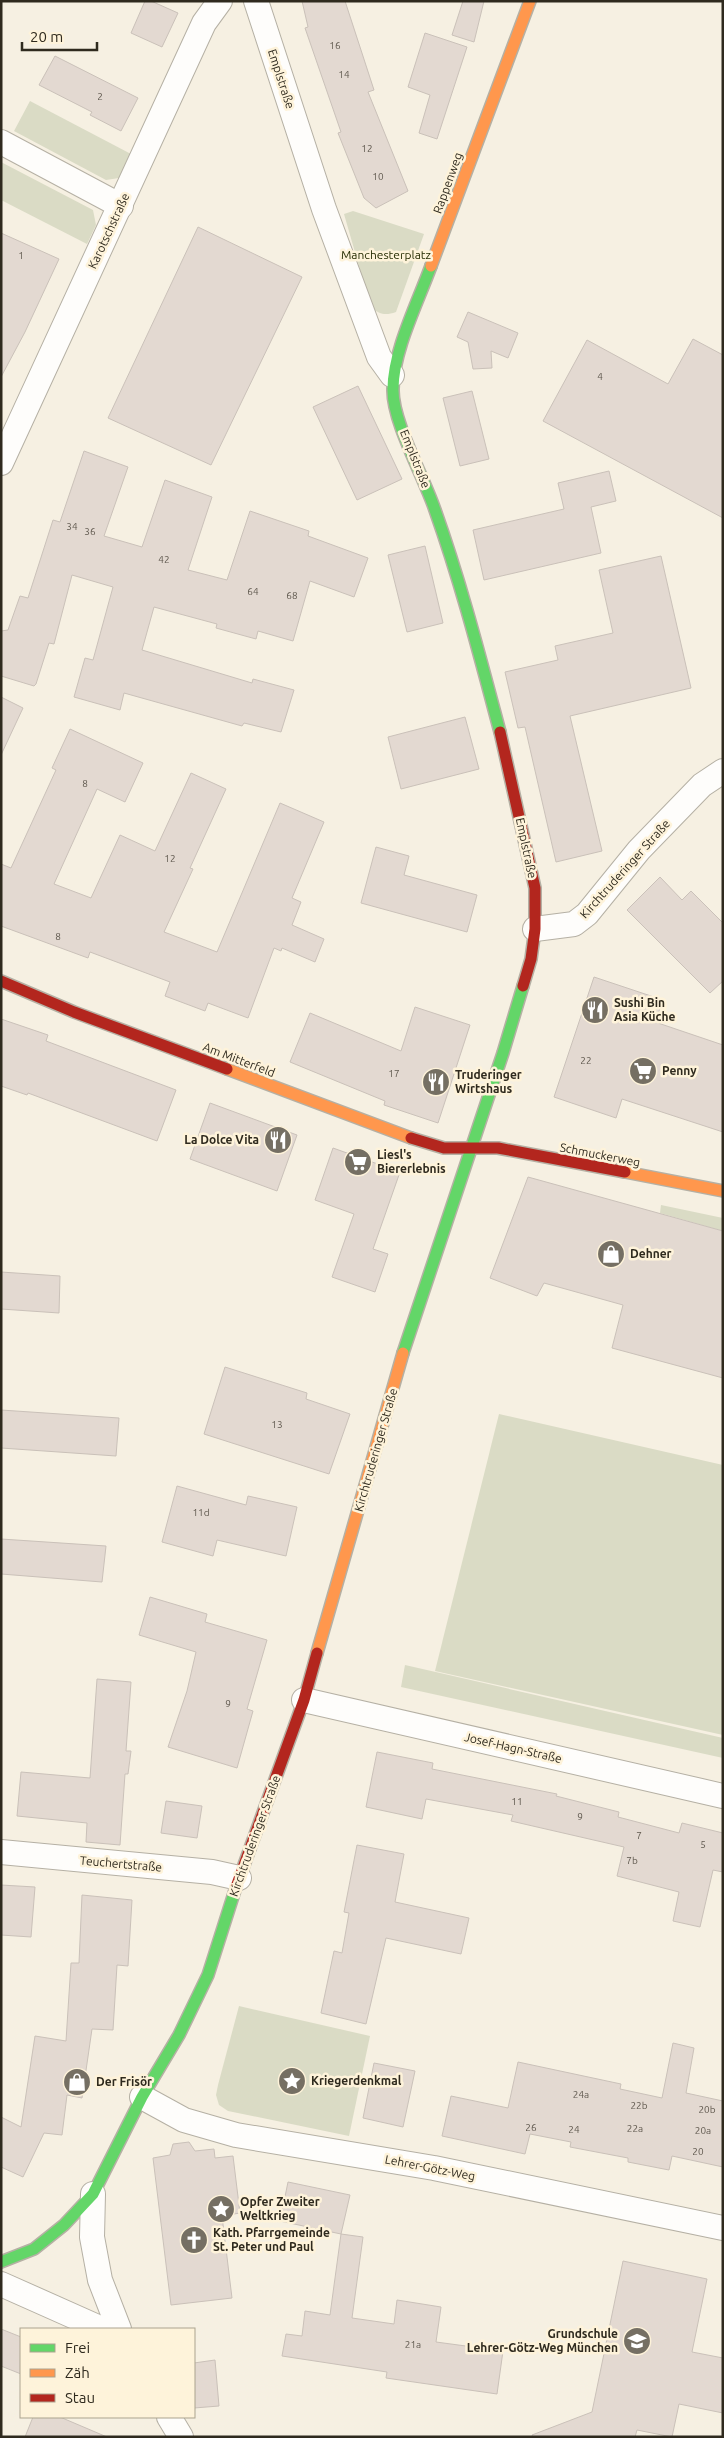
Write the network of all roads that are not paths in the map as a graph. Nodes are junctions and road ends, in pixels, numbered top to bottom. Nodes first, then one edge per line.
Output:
1 (220, 1) edge
2 (256, 1) edge
3 (530, 1) edge
4 (1, 142) edge
5 (121, 206) junction
6 (392, 375) junction
7 (1, 463) edge
8 (723, 771) edge
9 (535, 929) junction
10 (1, 981) edge
11 (471, 1148) junction
12 (723, 1191) edge
13 (304, 1700) junction
14 (723, 1796) edge
15 (1, 1852) edge
16 (239, 1878) junction
17 (142, 2097) junction
18 (93, 2194) junction
19 (723, 2228) edge
20 (1, 2262) edge
21 (1, 2284) edge
22 (100, 2328) edge
23 (119, 2328) edge
24 (170, 2418) edge
25 (181, 2437) edge

1 - 5 street, Karotschstraße
2 - 6 street, Emplstraße
3 - 6 street, Rappenweg
4 - 5 street
5 - 7 street, Karotschstraße
6 - 9 street, Emplstraße
8 - 9 street, Kirchtruderinger Straße
9 - 11 street, Kirchtruderinger Straße
10 - 11 street, Am Mitterfeld
11 - 12 street, Schmuckerweg
11 - 13 street, Kirchtruderinger Straße
13 - 14 street, Josef-Hagn-Straße
13 - 16 street, Kirchtruderinger Straße
15 - 16 street, Teuchertstraße
16 - 17 street, Kirchtruderinger Straße
17 - 18 street, Kirchtruderinger Straße
17 - 19 street, Lehrer-Götz-Weg
18 - 20 street, Kirchtruderinger Straße
18 - 23 street
21 - 22 street
24 - 25 street

